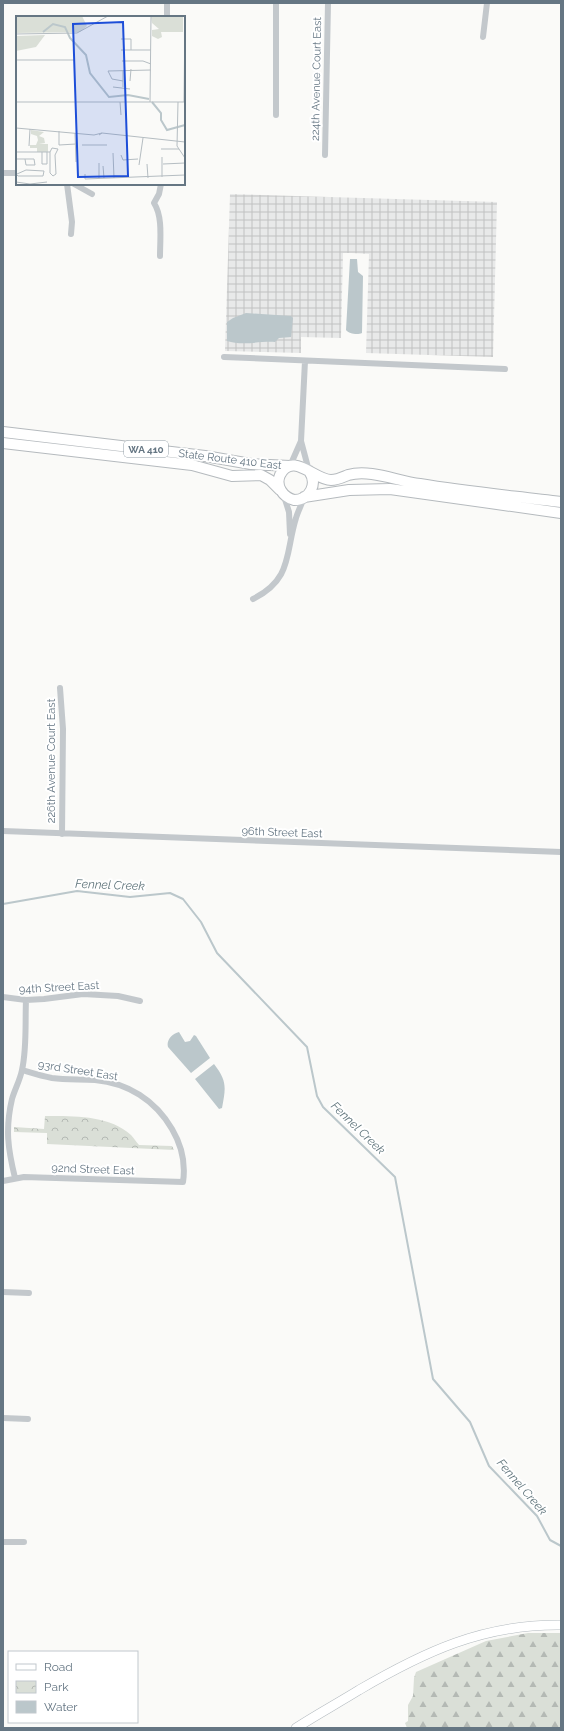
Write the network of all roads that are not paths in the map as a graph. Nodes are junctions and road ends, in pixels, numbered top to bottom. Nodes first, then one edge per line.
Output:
1 (167, 3) edge
2 (276, 3) edge
3 (328, 3) edge
4 (487, 3) edge
5 (166, 16) edge
6 (483, 37) dead end
7 (276, 114) dead end
8 (325, 156) dead end
9 (3, 173) edge
10 (16, 173) edge
11 (67, 185) edge
12 (76, 185) edge
13 (161, 185) edge
14 (92, 194) dead end
15 (71, 234) dead end
16 (160, 256) dead end
17 (224, 357) dead end
18 (305, 361) junction
19 (505, 369) dead end
20 (3, 432) edge
21 (301, 441) junction
22 (3, 443) edge
23 (290, 466) junction
24 (309, 471) junction
25 (282, 492) junction
26 (304, 497) junction
27 (561, 502) edge
28 (561, 512) edge
29 (290, 544) junction
30 (253, 600) dead end
31 (60, 688) dead end
32 (3, 831) edge
33 (62, 834) junction
34 (561, 852) edge
35 (3, 997) edge
36 (26, 1000) junction
37 (140, 1001) dead end
38 (22, 1070) junction
39 (15, 1178) junction
40 (3, 1181) edge
41 (183, 1182) joint
42 (3, 1292) edge
43 (29, 1293) dead end
44 (3, 1418) edge
45 (28, 1419) dead end
46 (3, 1542) edge
47 (24, 1542) dead end
48 (561, 1625) edge
49 (296, 1728) edge

1 - 5 street
2 - 7 street
3 - 8 street, 224th Avenue Court East
4 - 6 street
9 - 10 street
11 - 15 street
12 - 14 street
13 - 16 street
17 - 18 street
18 - 19 street
18 - 21 street
20 - 23 main road, State Route 410 East / WA 410
21 - 23 street
21 - 24 street
22 - 25 main road, State Route 410 East / WA 410
23 - 24 main road, WA 410
23 - 25 main road
24 - 26 main road
24 - 27 main road, WA 410
25 - 26 main road
25 - 29 street
26 - 28 main road
26 - 29 street
29 - 30 street
31 - 33 street, 226th Avenue Court East
32 - 33 street, 96th Street East
33 - 34 street, 96th Street East
35 - 36 street, 94th Street East
36 - 37 street, 94th Street East
36 - 38 street
38 - 39 street
38 - 41 street, 93rd Street East
39 - 40 street, 92nd Street East
39 - 41 street, 92nd Street East
42 - 43 street
44 - 45 street
46 - 47 street
48 - 49 street

